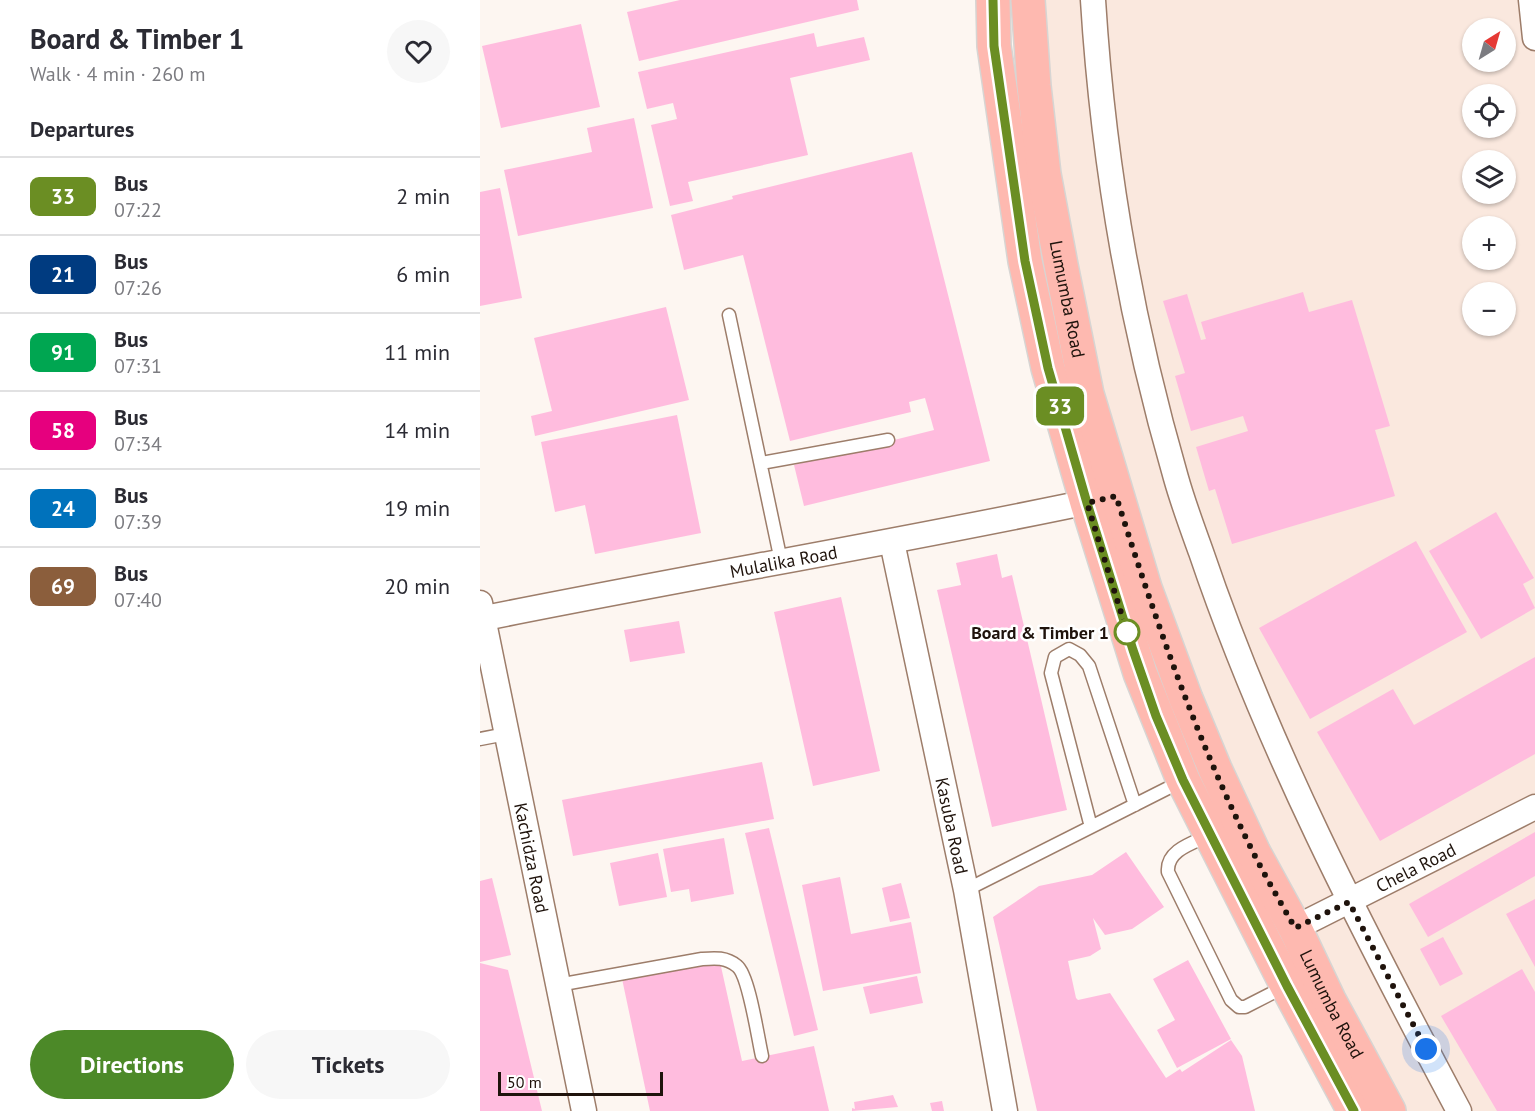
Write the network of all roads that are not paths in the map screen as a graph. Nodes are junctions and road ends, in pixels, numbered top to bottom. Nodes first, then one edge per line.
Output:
1 (993, 0) edge
2 (1028, 0) edge
3 (1093, 0) edge
4 (1531, 0) edge
5 (1535, 38) edge
6 (729, 315) dead end
7 (888, 440) dead end
8 (760, 463) junction
9 (1102, 500) junction
10 (892, 542) junction
11 (781, 561) junction
12 (481, 613) edge
13 (506, 734) junction
14 (480, 739) edge
15 (1183, 780) junction
16 (1135, 805) junction
17 (1535, 807) edge
18 (1091, 827) junction
19 (1211, 834) junction
20 (966, 890) junction
21 (1349, 902) junction
22 (1295, 928) junction
23 (558, 985) junction
24 (1287, 986) junction
25 (762, 1056) dead end
26 (584, 1111) edge
27 (1005, 1111) edge
28 (1354, 1111) edge
29 (1389, 1111) edge
30 (1459, 1111) edge

1 - 9 main road, Lumumba Road
2 - 9 main road, Lumumba Road
3 - 21 street
4 - 5 street
6 - 8 lane
7 - 8 lane
8 - 11 lane
9 - 10 street, Mulalika Road
9 - 15 main road, Lumumba Road
9 - 22 main road, Lumumba Road
10 - 11 street, Mulalika Road
10 - 20 street, Kasuba Road
11 - 12 street, Mulalika Road
12 - 13 street, Kachidza Road
13 - 14 lane
13 - 23 street, Kachidza Road
15 - 16 lane
15 - 19 main road, Lumumba Road
16 - 18 lane
16 - 18 lane
17 - 21 street, Chela Road
18 - 20 lane
19 - 24 main road, Lumumba Road
19 - 24 lane
20 - 27 street, Kasuba Road
21 - 22 street, Chela Road
21 - 30 street
22 - 29 main road, Lumumba Road
23 - 25 lane
23 - 26 street, Kachidza Road
24 - 28 main road, Lumumba Road

